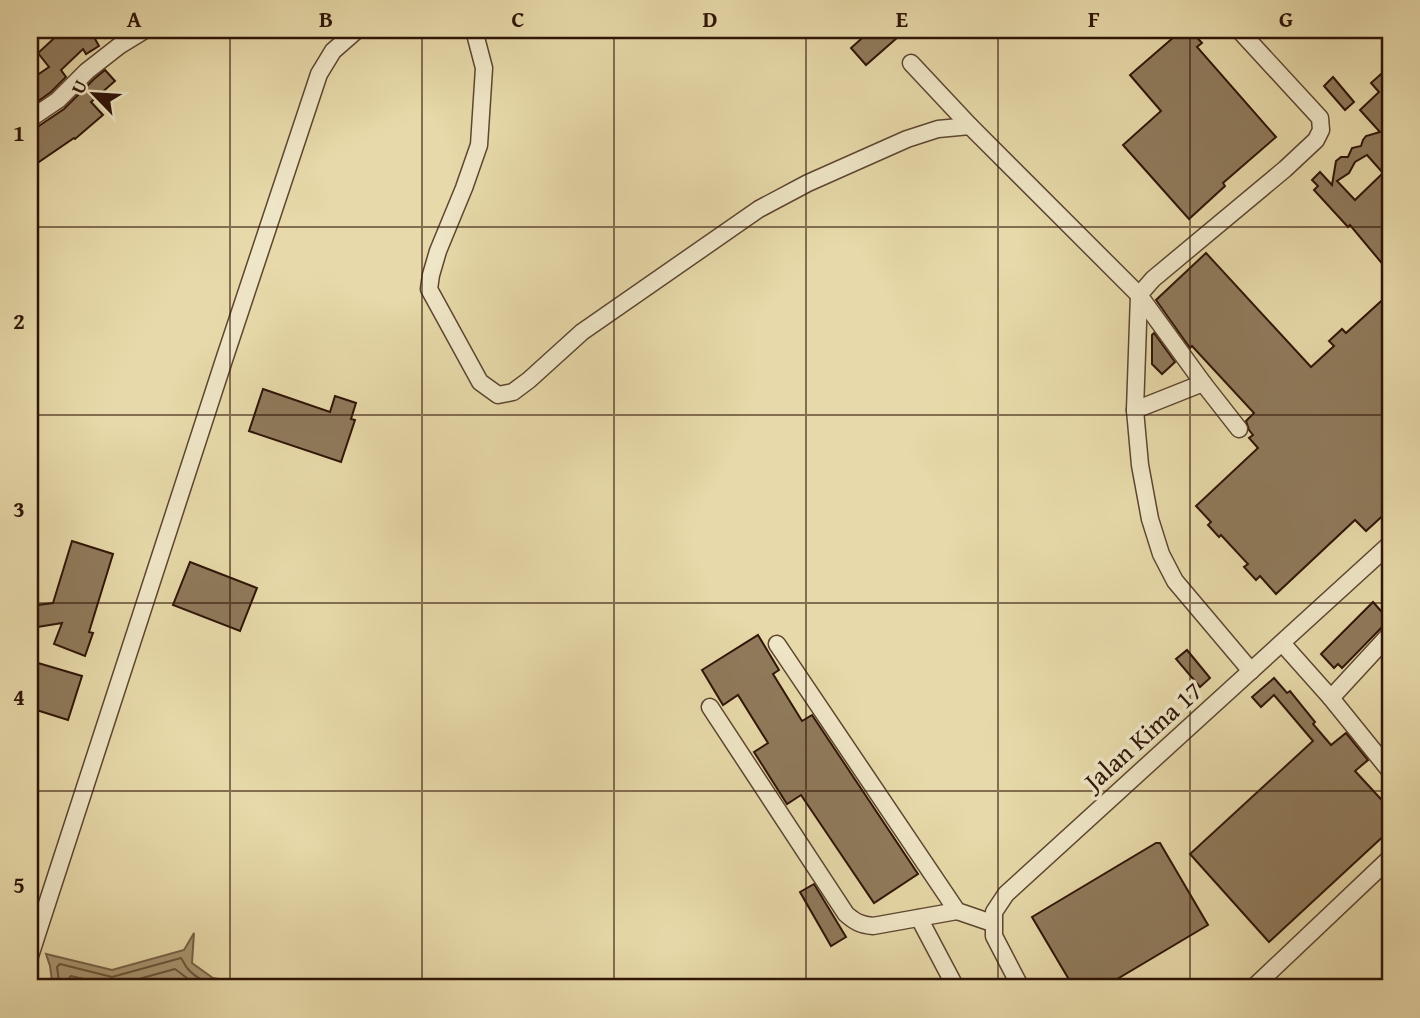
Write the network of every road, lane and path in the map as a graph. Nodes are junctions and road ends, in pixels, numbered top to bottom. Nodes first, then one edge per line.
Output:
1 (145, 30) edge
2 (357, 30) edge
3 (474, 30) edge
4 (1239, 30) edge
5 (911, 63) dead end
6 (30, 119) edge
7 (970, 126) junction
8 (1139, 295) junction
9 (1203, 383) junction
10 (1135, 410) junction
11 (1240, 429) dead end
12 (1390, 544) edge
13 (1390, 634) edge
14 (1282, 643) junction
15 (777, 644) dead end
16 (1251, 671) junction
17 (1331, 698) junction
18 (710, 707) dead end
19 (1390, 771) edge
20 (1390, 858) edge
21 (957, 911) junction
22 (919, 918) junction
23 (992, 923) junction
24 (30, 956) edge
25 (1255, 986) dead end
26 (956, 988) edge
27 (1021, 988) edge

1 - 6 street
2 - 24 street
3 - 7 street
4 - 8 street
5 - 7 street
7 - 8 street
8 - 9 street
8 - 10 street
9 - 10 street
9 - 11 street
10 - 16 street
12 - 14 street, Jalan Kima 17
13 - 17 street
14 - 16 street, Jalan Kima 17
14 - 17 street
15 - 21 street
16 - 23 street, Jalan Kima 17
17 - 19 street
18 - 22 street
20 - 25 street
21 - 22 street
21 - 23 street
22 - 26 street
23 - 27 street

